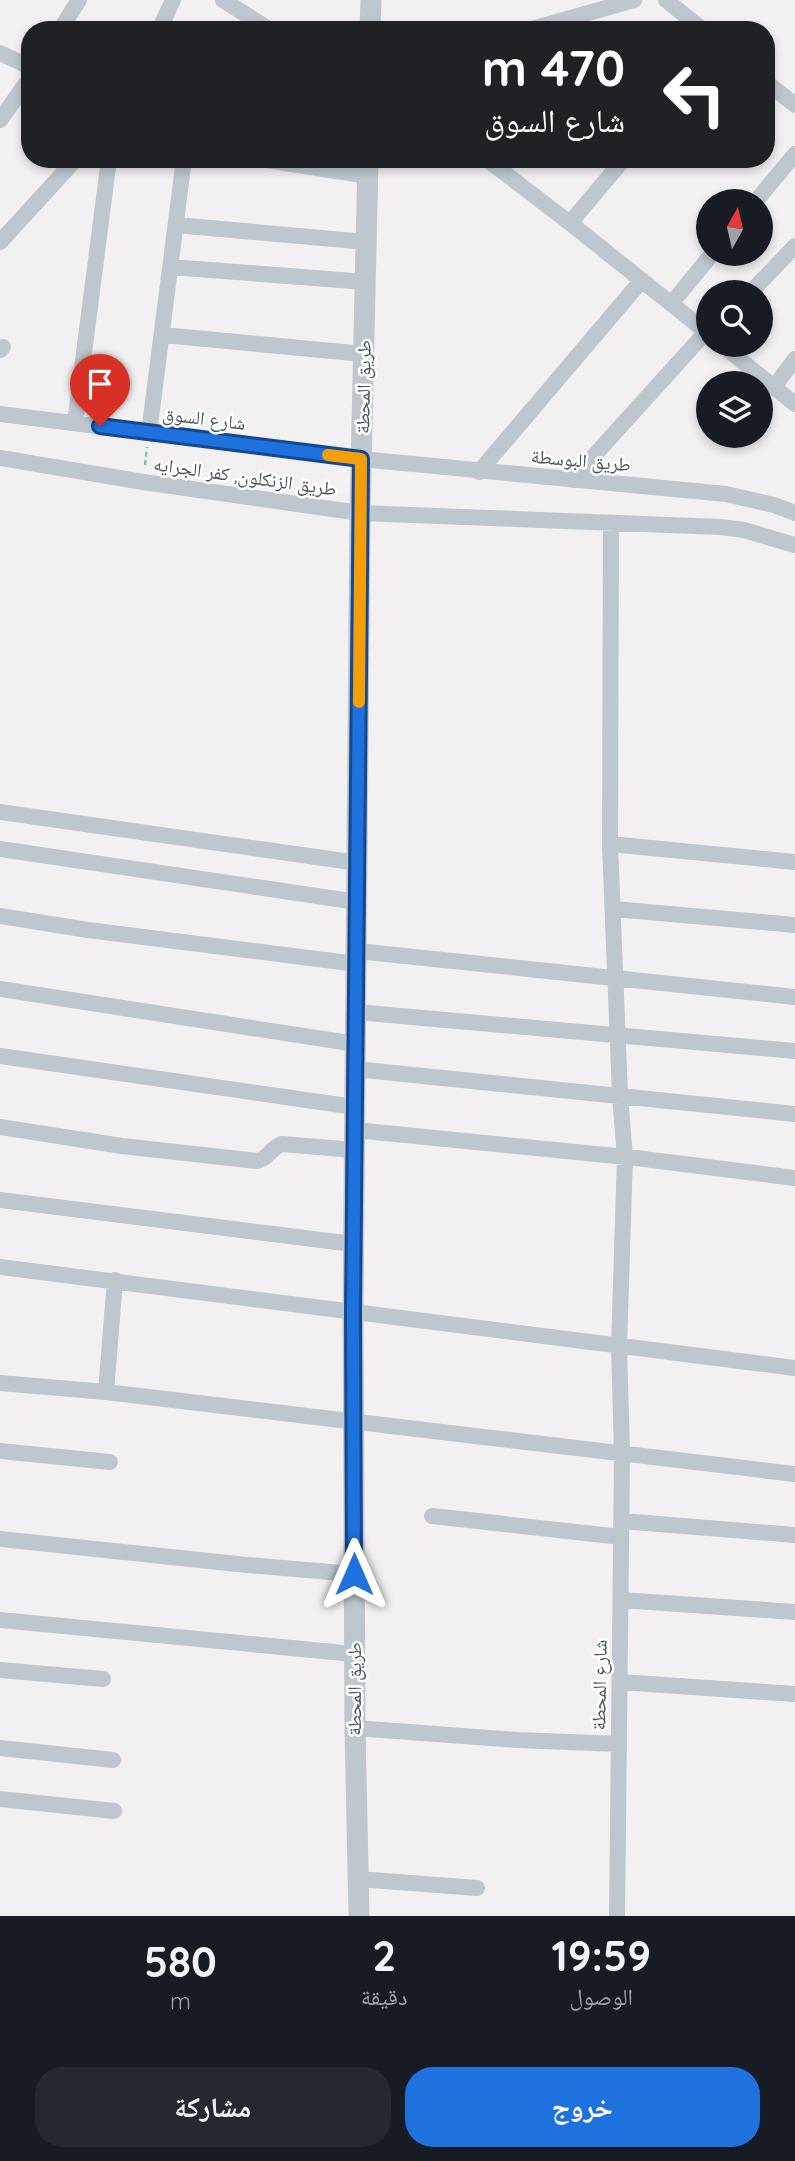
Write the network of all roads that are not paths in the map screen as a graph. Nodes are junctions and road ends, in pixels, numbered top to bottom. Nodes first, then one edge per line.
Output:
1 (79, 0) edge
2 (173, 0) edge
3 (223, 0) edge
4 (371, 0) edge
5 (634, 0) edge
6 (666, 0) edge
7 (66, 21) edge
8 (163, 21) edge
9 (256, 21) edge
10 (370, 21) edge
11 (560, 21) edge
12 (689, 21) edge
13 (0, 53) edge
14 (21, 72) edge
15 (775, 89) edge
16 (21, 90) edge
17 (795, 105) edge
18 (0, 120) edge
19 (795, 154) edge
20 (68, 168) edge
21 (108, 168) edge
22 (183, 168) edge
23 (368, 168) edge
24 (498, 168) edge
25 (616, 168) edge
26 (766, 189) edge
27 (570, 223) junction
28 (176, 225) junction
29 (0, 242) edge
30 (367, 242) junction
31 (795, 246) edge
32 (702, 266) edge
33 (171, 267) junction
34 (642, 280) junction
35 (762, 280) edge
36 (366, 282) junction
37 (671, 304) junction
38 (696, 324) edge
39 (163, 335) junction
40 (696, 345) edge
41 (364, 354) junction
42 (737, 357) edge
43 (795, 359) edge
44 (774, 387) junction
45 (795, 404) edge
46 (0, 414) edge
47 (75, 423) junction
48 (149, 433) junction
49 (0, 458) edge
50 (479, 472) junction
51 (572, 481) junction
52 (360, 485) junction
53 (795, 513) edge
54 (611, 524) junction
55 (795, 545) edge
56 (0, 812) edge
57 (610, 844) junction
58 (0, 849) edge
59 (795, 862) edge
60 (358, 863) junction
61 (357, 902) junction
62 (614, 909) junction
63 (0, 916) edge
64 (795, 925) edge
65 (357, 957) junction
66 (615, 977) junction
67 (0, 989) edge
68 (795, 997) edge
69 (356, 1012) junction
70 (619, 1035) junction
71 (356, 1044) junction
72 (795, 1051) edge
73 (0, 1056) edge
74 (355, 1069) junction
75 (620, 1096) junction
76 (355, 1107) junction
77 (795, 1114) edge
78 (0, 1127) edge
79 (355, 1140) junction
80 (625, 1157) junction
81 (795, 1178) edge
82 (0, 1200) edge
83 (353, 1244) junction
84 (0, 1267) edge
85 (114, 1280) junction
86 (353, 1311) junction
87 (619, 1347) junction
88 (795, 1368) edge
89 (0, 1383) edge
90 (106, 1392) junction
91 (353, 1422) junction
92 (0, 1451) edge
93 (622, 1454) junction
94 (110, 1462) dead end
95 (795, 1475) edge
96 (432, 1516) dead end
97 (621, 1529) junction
98 (795, 1535) edge
99 (0, 1539) edge
100 (354, 1574) junction
101 (621, 1600) junction
102 (795, 1612) edge
103 (0, 1620) edge
104 (354, 1654) junction
105 (0, 1670) edge
106 (103, 1679) dead end
107 (620, 1682) junction
108 (795, 1694) edge
109 (355, 1728) junction
110 (619, 1744) junction
111 (0, 1748) edge
112 (113, 1760) dead end
113 (0, 1799) edge
114 (114, 1811) dead end
115 (358, 1879) junction
116 (477, 1888) dead end
117 (359, 1916) edge
118 (617, 1916) edge

1 - 7 street
2 - 8 street
3 - 9 street
4 - 10 street
5 - 11 street
6 - 12 street
13 - 14 street
15 - 17 street
16 - 18 street
19 - 26 street
20 - 29 street
21 - 47 street
22 - 28 street
23 - 30 street, طريق المحطة
24 - 27 street
25 - 27 street
27 - 34 street
28 - 30 street
28 - 33 street
30 - 36 street, طريق المحطة
31 - 35 street
32 - 37 street
33 - 36 street
33 - 39 street
34 - 37 street
34 - 50 street
36 - 41 street, طريق المحطة
37 - 38 street
39 - 41 street
39 - 48 street
40 - 51 street
41 - 52 street, طريق المحطة
42 - 44 street
43 - 44 street
44 - 45 street
46 - 47 street, شارع السوق
47 - 48 street, شارع السوق
48 - 52 street, شارع السوق
49 - 52 street, طريق الزنكلون, كفر الجرايه
50 - 51 street, طريق البوسطة
50 - 52 street, طريق البوسطة
51 - 53 street, طريق البوسطة
52 - 54 street
52 - 60 street, طريق المحطة
54 - 55 street
54 - 57 street, شارع المحطة
56 - 60 street
57 - 59 street
57 - 62 street, شارع المحطة
58 - 61 street
60 - 61 street, طريق المحطة
61 - 65 street, طريق المحطة
62 - 64 street
62 - 66 street, شارع المحطة
63 - 65 street
65 - 66 street
65 - 69 street, طريق المحطة
66 - 68 street
66 - 70 street, شارع المحطة
67 - 71 street
69 - 70 street
69 - 71 street, طريق المحطة
70 - 72 street
70 - 75 street, شارع المحطة
71 - 74 street, طريق المحطة
73 - 76 street
74 - 75 street
74 - 76 street, طريق المحطة
75 - 77 street
75 - 80 street, شارع المحطة
76 - 79 street, طريق المحطة
78 - 79 street
79 - 80 street
79 - 83 street, طريق المحطة
80 - 81 street
80 - 87 street, شارع المحطة
82 - 83 street
83 - 86 street, طريق المحطة
84 - 85 street
85 - 86 street
85 - 90 street
86 - 87 street
86 - 91 street, طريق المحطة
87 - 88 street
87 - 93 street, شارع المحطة
89 - 90 street
90 - 91 street
91 - 93 street
91 - 100 street, طريق المحطة
92 - 94 street
93 - 95 street
93 - 97 street, شارع المحطة
96 - 97 street
97 - 98 street
97 - 101 street, شارع المحطة
99 - 100 street
100 - 104 street, طريق المحطة
101 - 102 street
101 - 107 street, شارع المحطة
103 - 104 street
104 - 109 street, طريق المحطة
105 - 106 street
107 - 108 street
107 - 110 street, شارع المحطة
109 - 110 street
109 - 115 street, طريق المحطة
110 - 118 street, شارع المحطة
111 - 112 street
113 - 114 street
115 - 116 street
115 - 117 street, طريق المحطة

